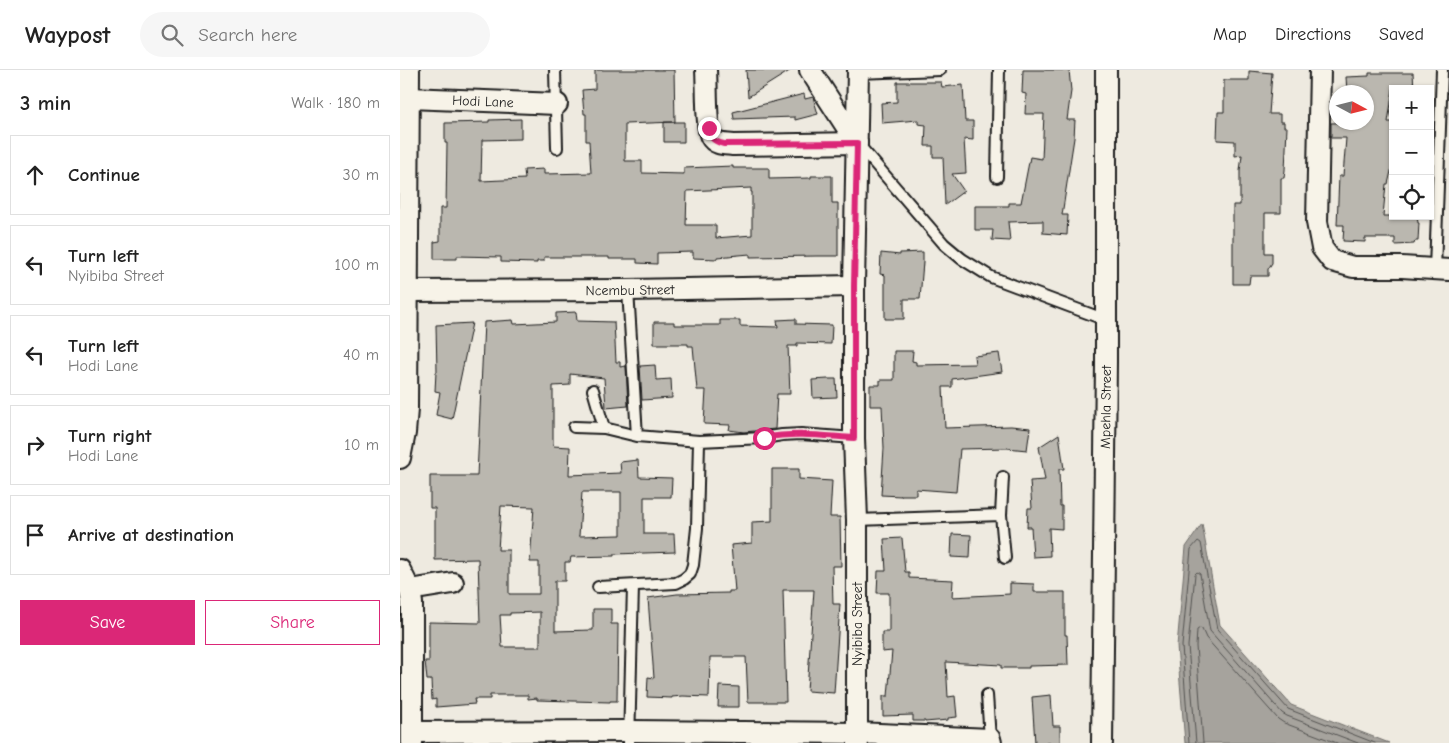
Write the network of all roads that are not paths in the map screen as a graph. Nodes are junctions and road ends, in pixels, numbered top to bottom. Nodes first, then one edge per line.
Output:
1 (409, 70) edge
2 (555, 70) edge
3 (706, 70) edge
4 (810, 70) edge
5 (940, 70) edge
6 (999, 70) edge
7 (1106, 70) edge
8 (1320, 70) edge
9 (1442, 70) edge
10 (858, 71) edge
11 (409, 98) junction
12 (556, 104) junction
13 (857, 143) junction
14 (557, 148) dead end
15 (997, 177) dead end
16 (404, 188) edge
17 (1442, 270) edge
18 (854, 286) junction
19 (628, 290) junction
20 (408, 291) junction
21 (1106, 320) junction
22 (593, 390) dead end
23 (574, 427) dead end
24 (604, 428) junction
25 (637, 436) junction
26 (854, 438) junction
27 (699, 441) junction
28 (400, 458) edge
29 (1003, 477) dead end
30 (1001, 515) junction
31 (857, 520) junction
32 (1005, 558) dead end
33 (400, 570) edge
34 (453, 583) dead end
35 (633, 586) junction
36 (598, 587) dead end
37 (410, 590) junction
38 (988, 695) dead end
39 (629, 737) edge
40 (412, 738) edge
41 (858, 738) edge
42 (991, 741) edge
43 (1102, 743) edge

1 - 11 street
2 - 12 lane
3 - 13 street
4 - 13 street
5 - 10 lane
6 - 15 lane
7 - 21 street, Mpehla Street
8 - 17 street
9 - 17 lane
10 - 13 street, Nyibiba Street
11 - 12 street, Hodi Lane
11 - 16 street
12 - 14 lane
13 - 18 street, Nyibiba Street
13 - 21 lane
16 - 20 street
18 - 19 street, Ncembu Street
18 - 26 street, Nyibiba Street
19 - 20 street, Ncembu Street
19 - 25 lane
20 - 28 street
21 - 43 street, Mpehla Street
22 - 24 lane
23 - 24 lane
24 - 25 lane
25 - 27 lane
26 - 27 lane
26 - 31 street, Nyibiba Street
27 - 35 lane
29 - 30 lane
30 - 31 lane
30 - 32 lane
31 - 41 street, Nyibiba Street
33 - 37 street
34 - 37 street
35 - 36 lane
35 - 39 lane
37 - 40 street
38 - 42 lane
39 - 40 street
39 - 41 street
41 - 42 street

